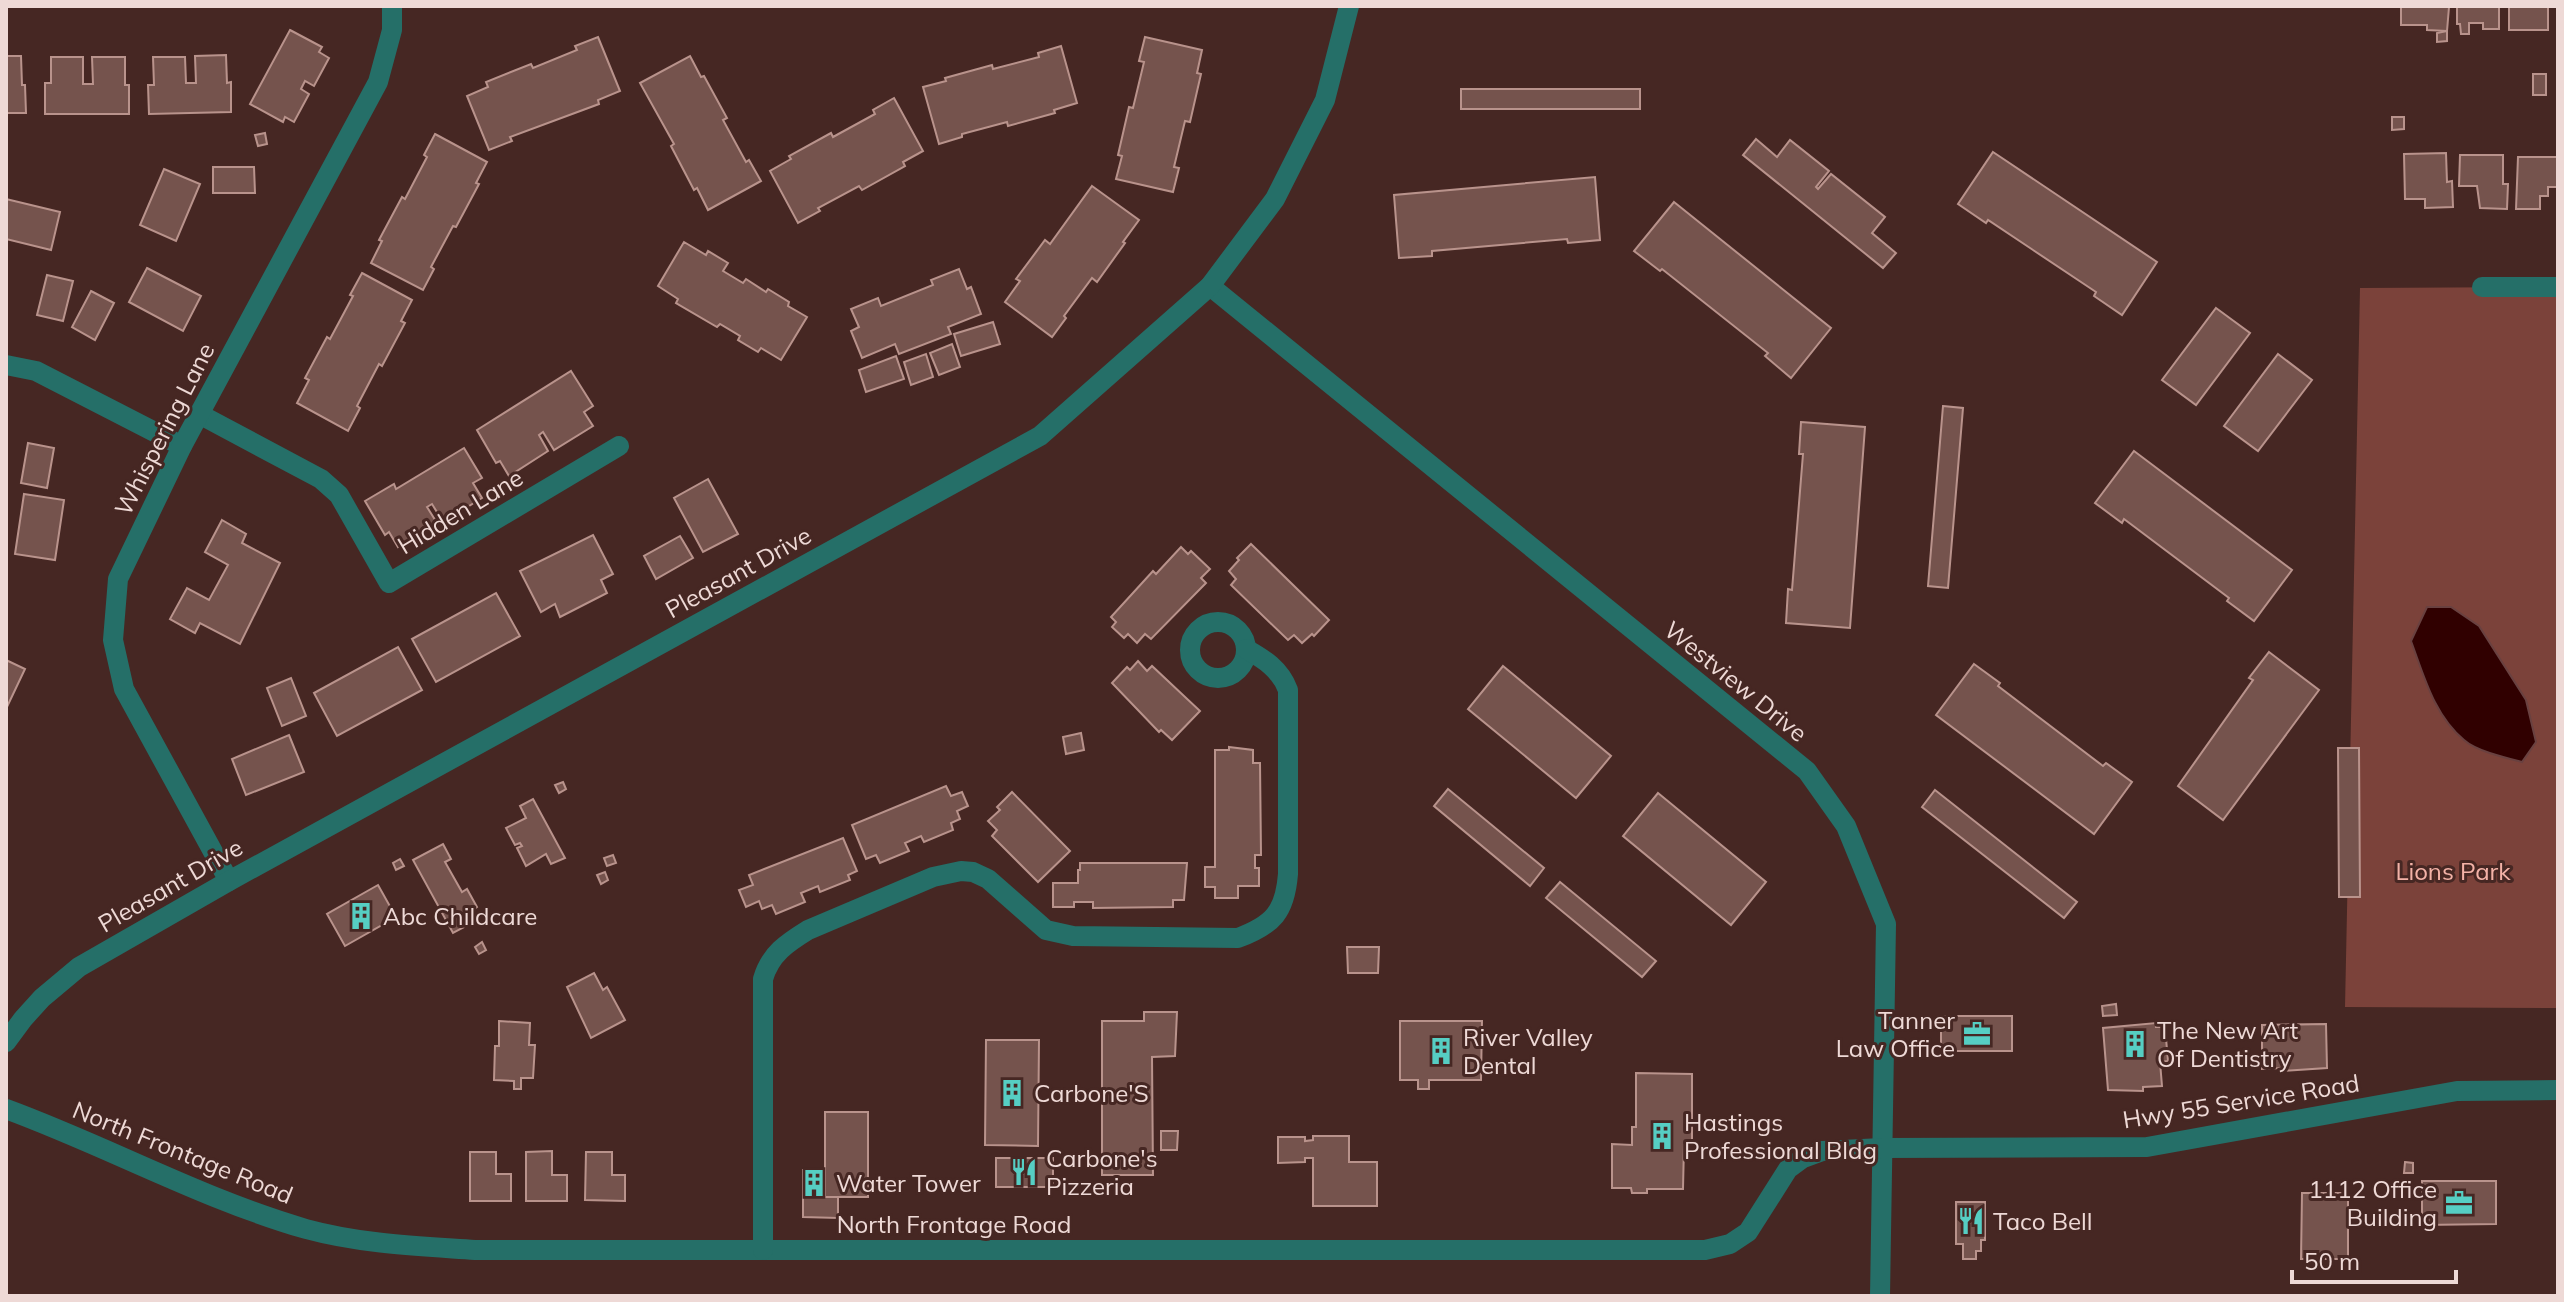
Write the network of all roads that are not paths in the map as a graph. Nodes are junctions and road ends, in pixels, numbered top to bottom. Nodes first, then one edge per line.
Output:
1 (392, 6) edge
2 (1349, 6) edge
3 (1210, 286) junction
4 (2482, 287) dead end
5 (2558, 287) edge
6 (6, 365) edge
7 (199, 414) junction
8 (182, 446) junction
9 (619, 446) dead end
10 (1246, 649) dead end
11 (229, 881) junction
12 (6, 1042) edge
13 (2558, 1090) edge
14 (6, 1109) edge
15 (1882, 1148) junction
16 (763, 1250) junction
17 (1880, 1296) edge

1 - 7 street, Whispering Lane
2 - 3 street, Pleasant Drive
3 - 11 street, Pleasant Drive
3 - 15 street, Westview Drive
4 - 5 street
6 - 8 street
7 - 8 street, Whispering Lane
7 - 9 street, Hidden Lane
8 - 11 street, Whispering Lane
10 - 16 street
11 - 12 street, Pleasant Drive
13 - 15 street, Hwy 55 Service Road
14 - 16 street, North Frontage Road
15 - 16 street, North Frontage Road
15 - 17 street, Westview Drive

